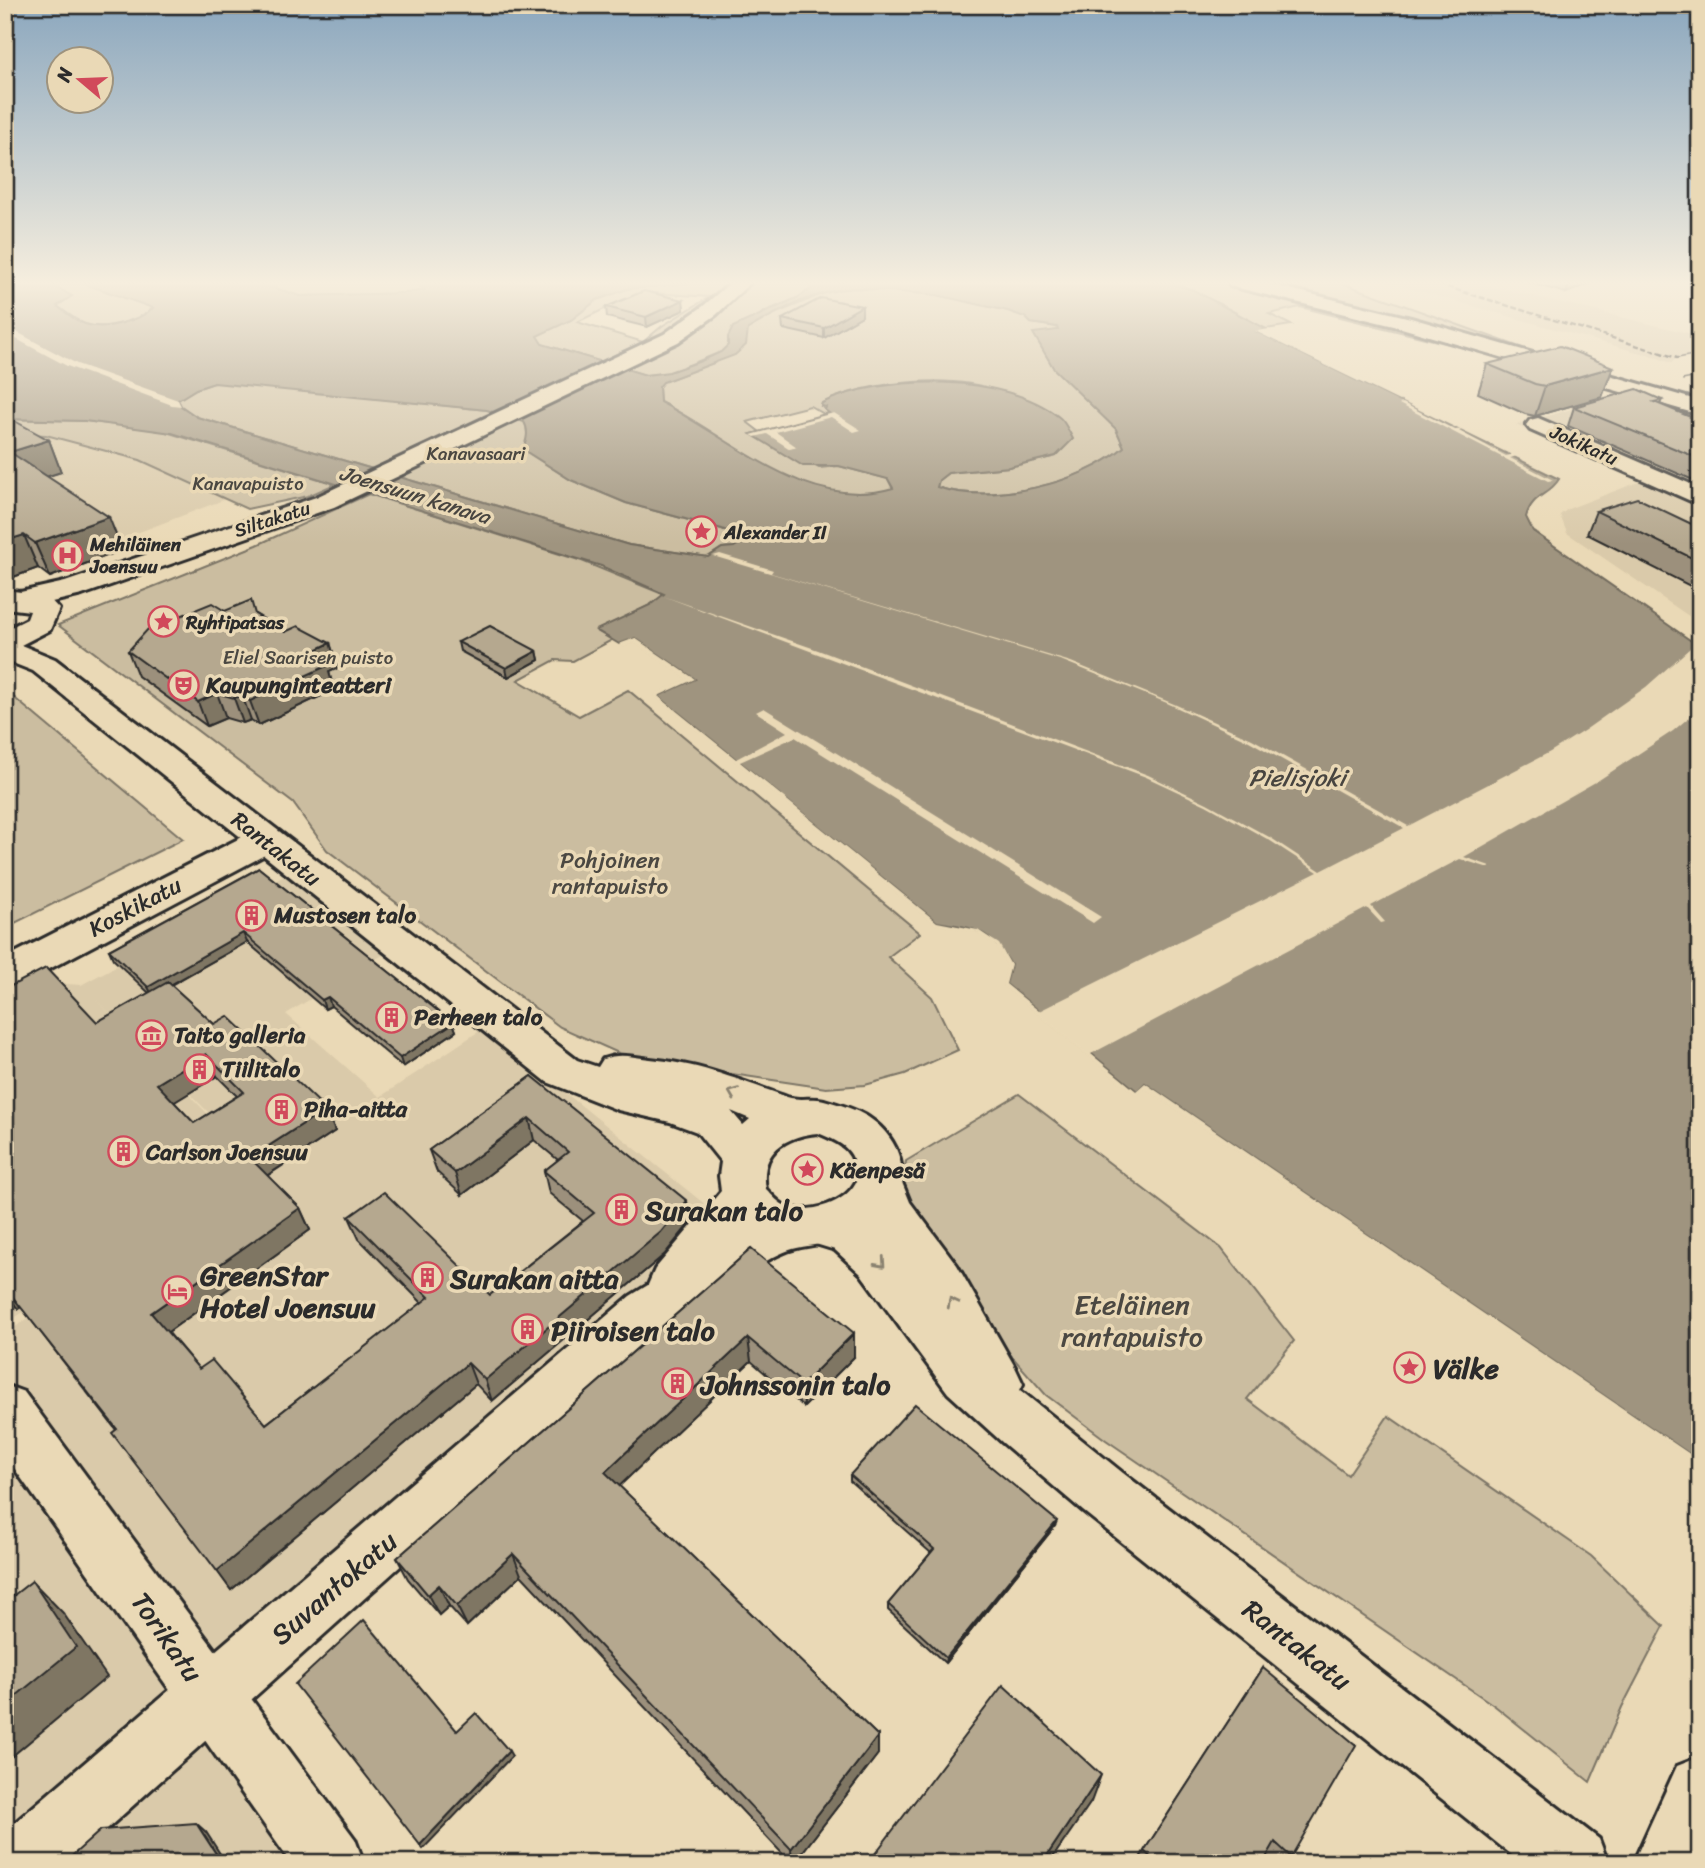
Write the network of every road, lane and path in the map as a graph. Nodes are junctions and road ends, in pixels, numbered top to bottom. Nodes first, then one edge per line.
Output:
1 (607, 369) edge
2 (1614, 369) edge
3 (1617, 369) edge
4 (1681, 369) edge
5 (1650, 377) junction
6 (1615, 404) edge
7 (1700, 408) edge
8 (1576, 414) edge
9 (1700, 497) edge
10 (23, 605) edge
11 (5, 641) edge
12 (5, 649) edge
13 (44, 665) junction
14 (265, 840) junction
15 (5, 975) edge
16 (509, 1032) junction
17 (797, 1117) junction
18 (744, 1177) junction
19 (881, 1183) junction
20 (810, 1228) junction
21 (648, 1312) junction
22 (5, 1409) edge
23 (1022, 1425) junction
24 (209, 1696) junction
25 (1700, 1789) edge
26 (19, 1863) edge
27 (331, 1863) edge
28 (1575, 1863) edge
29 (1666, 1863) edge

1 - 10 street, Siltakatu
2 - 5 street
3 - 5 street
4 - 5 street
5 - 6 street
5 - 7 street
8 - 9 street, Jokikatu
10 - 11 street, Siltakatu
10 - 13 street
12 - 13 street, Rantakatu
13 - 14 street, Rantakatu
14 - 15 street, Koskikatu
14 - 16 street, Rantakatu
17 -> 16 street, Rantakatu
16 - 18 street, Rantakatu
17 - 18 street
17 - 19 street
18 - 20 street
18 - 21 street, Suvantokatu
19 - 20 street
23 -> 19 street, Rantakatu
20 - 21 street, Suvantokatu
20 -> 23 street, Rantakatu
21 - 24 street, Suvantokatu
22 - 24 street, Torikatu
23 - 28 street, Rantakatu
24 - 26 street, Suvantokatu
24 - 27 street, Torikatu
25 - 29 street

